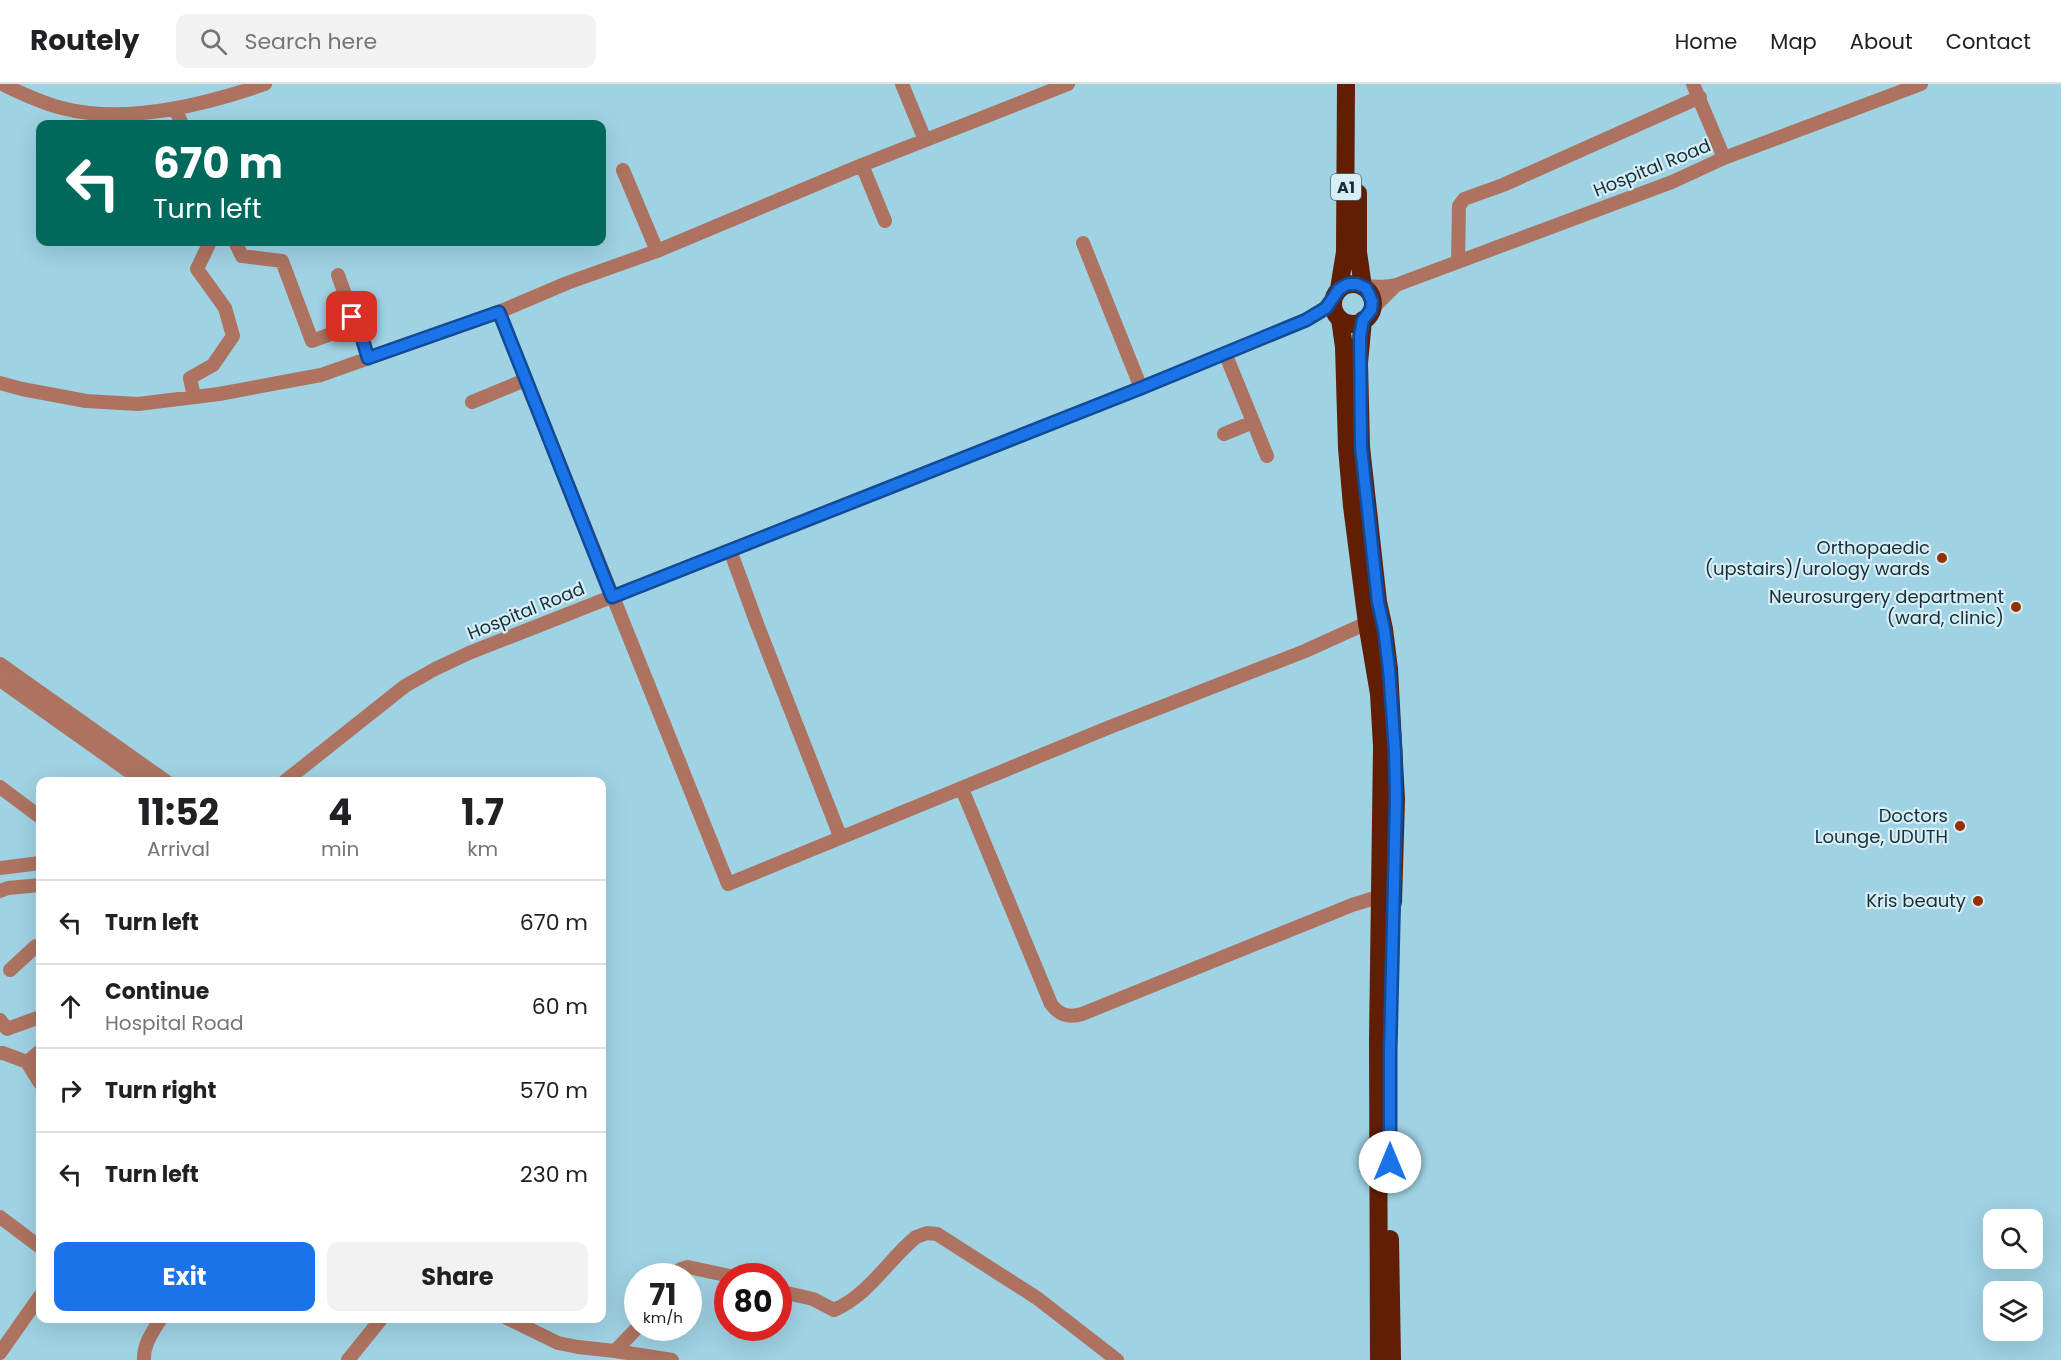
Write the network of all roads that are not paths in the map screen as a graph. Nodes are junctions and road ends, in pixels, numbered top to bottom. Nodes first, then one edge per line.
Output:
1 (2, 84) edge
2 (266, 84) edge
3 (902, 84) edge
4 (1068, 84) edge
5 (1347, 84) edge
6 (1358, 84) edge
7 (1693, 84) edge
8 (1921, 84) edge
9 (1700, 97) junction
10 (175, 110) junction
11 (180, 120) edge
12 (925, 140) junction
13 (1724, 158) junction
14 (861, 165) junction
15 (623, 170) dead end
16 (885, 220) dead end
17 (1083, 243) dead end
18 (208, 246) edge
19 (238, 246) edge
20 (657, 250) junction
21 (1458, 261) junction
22 (338, 275) dead end
23 (1396, 285) junction
24 (1366, 286) junction
25 (1336, 293) junction
26 (499, 312) junction
27 (1367, 315) junction
28 (1339, 318) junction
29 (1306, 320) junction
30 (358, 324) junction
31 (1225, 353) junction
32 (368, 358) junction
33 (525, 380) junction
34 (0, 384) edge
35 (1141, 388) junction
36 (194, 397) junction
37 (472, 402) dead end
38 (1253, 422) junction
39 (1224, 434) dead end
40 (1267, 456) dead end
41 (730, 550) junction
42 (612, 597) junction
43 (1366, 623) junction
44 (0, 664) edge
45 (6, 678) edge
46 (137, 777) edge
47 (159, 777) edge
48 (290, 777) edge
49 (0, 787) edge
50 (962, 789) junction
51 (36, 814) edge
52 (840, 836) junction
53 (36, 864) edge
54 (0, 868) edge
55 (36, 885) edge
56 (0, 891) edge
57 (1381, 896) junction
58 (36, 944) edge
59 (10, 970) dead end
60 (36, 1018) edge
61 (0, 1020) edge
62 (0, 1053) edge
63 (36, 1054) edge
64 (27, 1062) junction
65 (36, 1077) edge
66 (0, 1217) edge
67 (36, 1244) edge
68 (792, 1294) edge
69 (36, 1302) edge
70 (158, 1323) edge
71 (378, 1323) edge
72 (517, 1323) edge
73 (625, 1341) edge
74 (615, 1351) junction
75 (0, 1353) edge
76 (144, 1360) edge
77 (348, 1360) edge
78 (672, 1360) edge
79 (1117, 1360) edge
80 (1378, 1360) edge
81 (1392, 1360) edge

1 - 10 street
2 - 10 street
3 - 12 street
4 - 12 street
5 - 25 highway, A1
6 - 24 highway, A1
7 - 9 street
8 - 13 street, Hospital Road
9 - 13 street
9 - 21 street
10 - 11 street
12 - 14 street
13 - 21 street, Hospital Road
14 - 16 street
14 - 20 street
15 - 20 street
17 - 35 street
18 - 36 street
19 - 30 street
20 - 26 street
21 - 23 street, Hospital Road
22 - 30 street
23 - 24 street
23 - 27 street
24 - 25 highway
24 - 27 highway
25 - 28 highway
25 - 29 street
26 - 32 street
26 - 33 street
27 - 28 highway
27 - 81 highway
28 - 29 street
28 - 43 highway
29 - 31 street, Hospital Road
30 - 32 street
31 - 35 street, Hospital Road
31 - 38 street
32 - 36 street
33 - 37 street
33 - 42 street
34 - 36 street
35 - 41 street, Hospital Road
38 - 39 street
38 - 40 street
41 - 42 street, Hospital Road
41 - 52 street
42 - 48 street, Hospital Road
42 - 52 street
43 - 50 street
43 - 57 highway
44 - 45 street
45 - 46 street
45 - 47 street
49 - 51 street
50 - 52 street
50 - 57 street
53 - 54 street
55 - 56 street
57 - 80 highway
58 - 59 street
60 - 61 street
62 - 64 street
63 - 64 street
64 - 65 street
66 - 67 street
68 - 79 street
69 - 75 street
70 - 76 street
71 - 77 street
72 - 74 street
73 - 74 street
74 - 78 street

